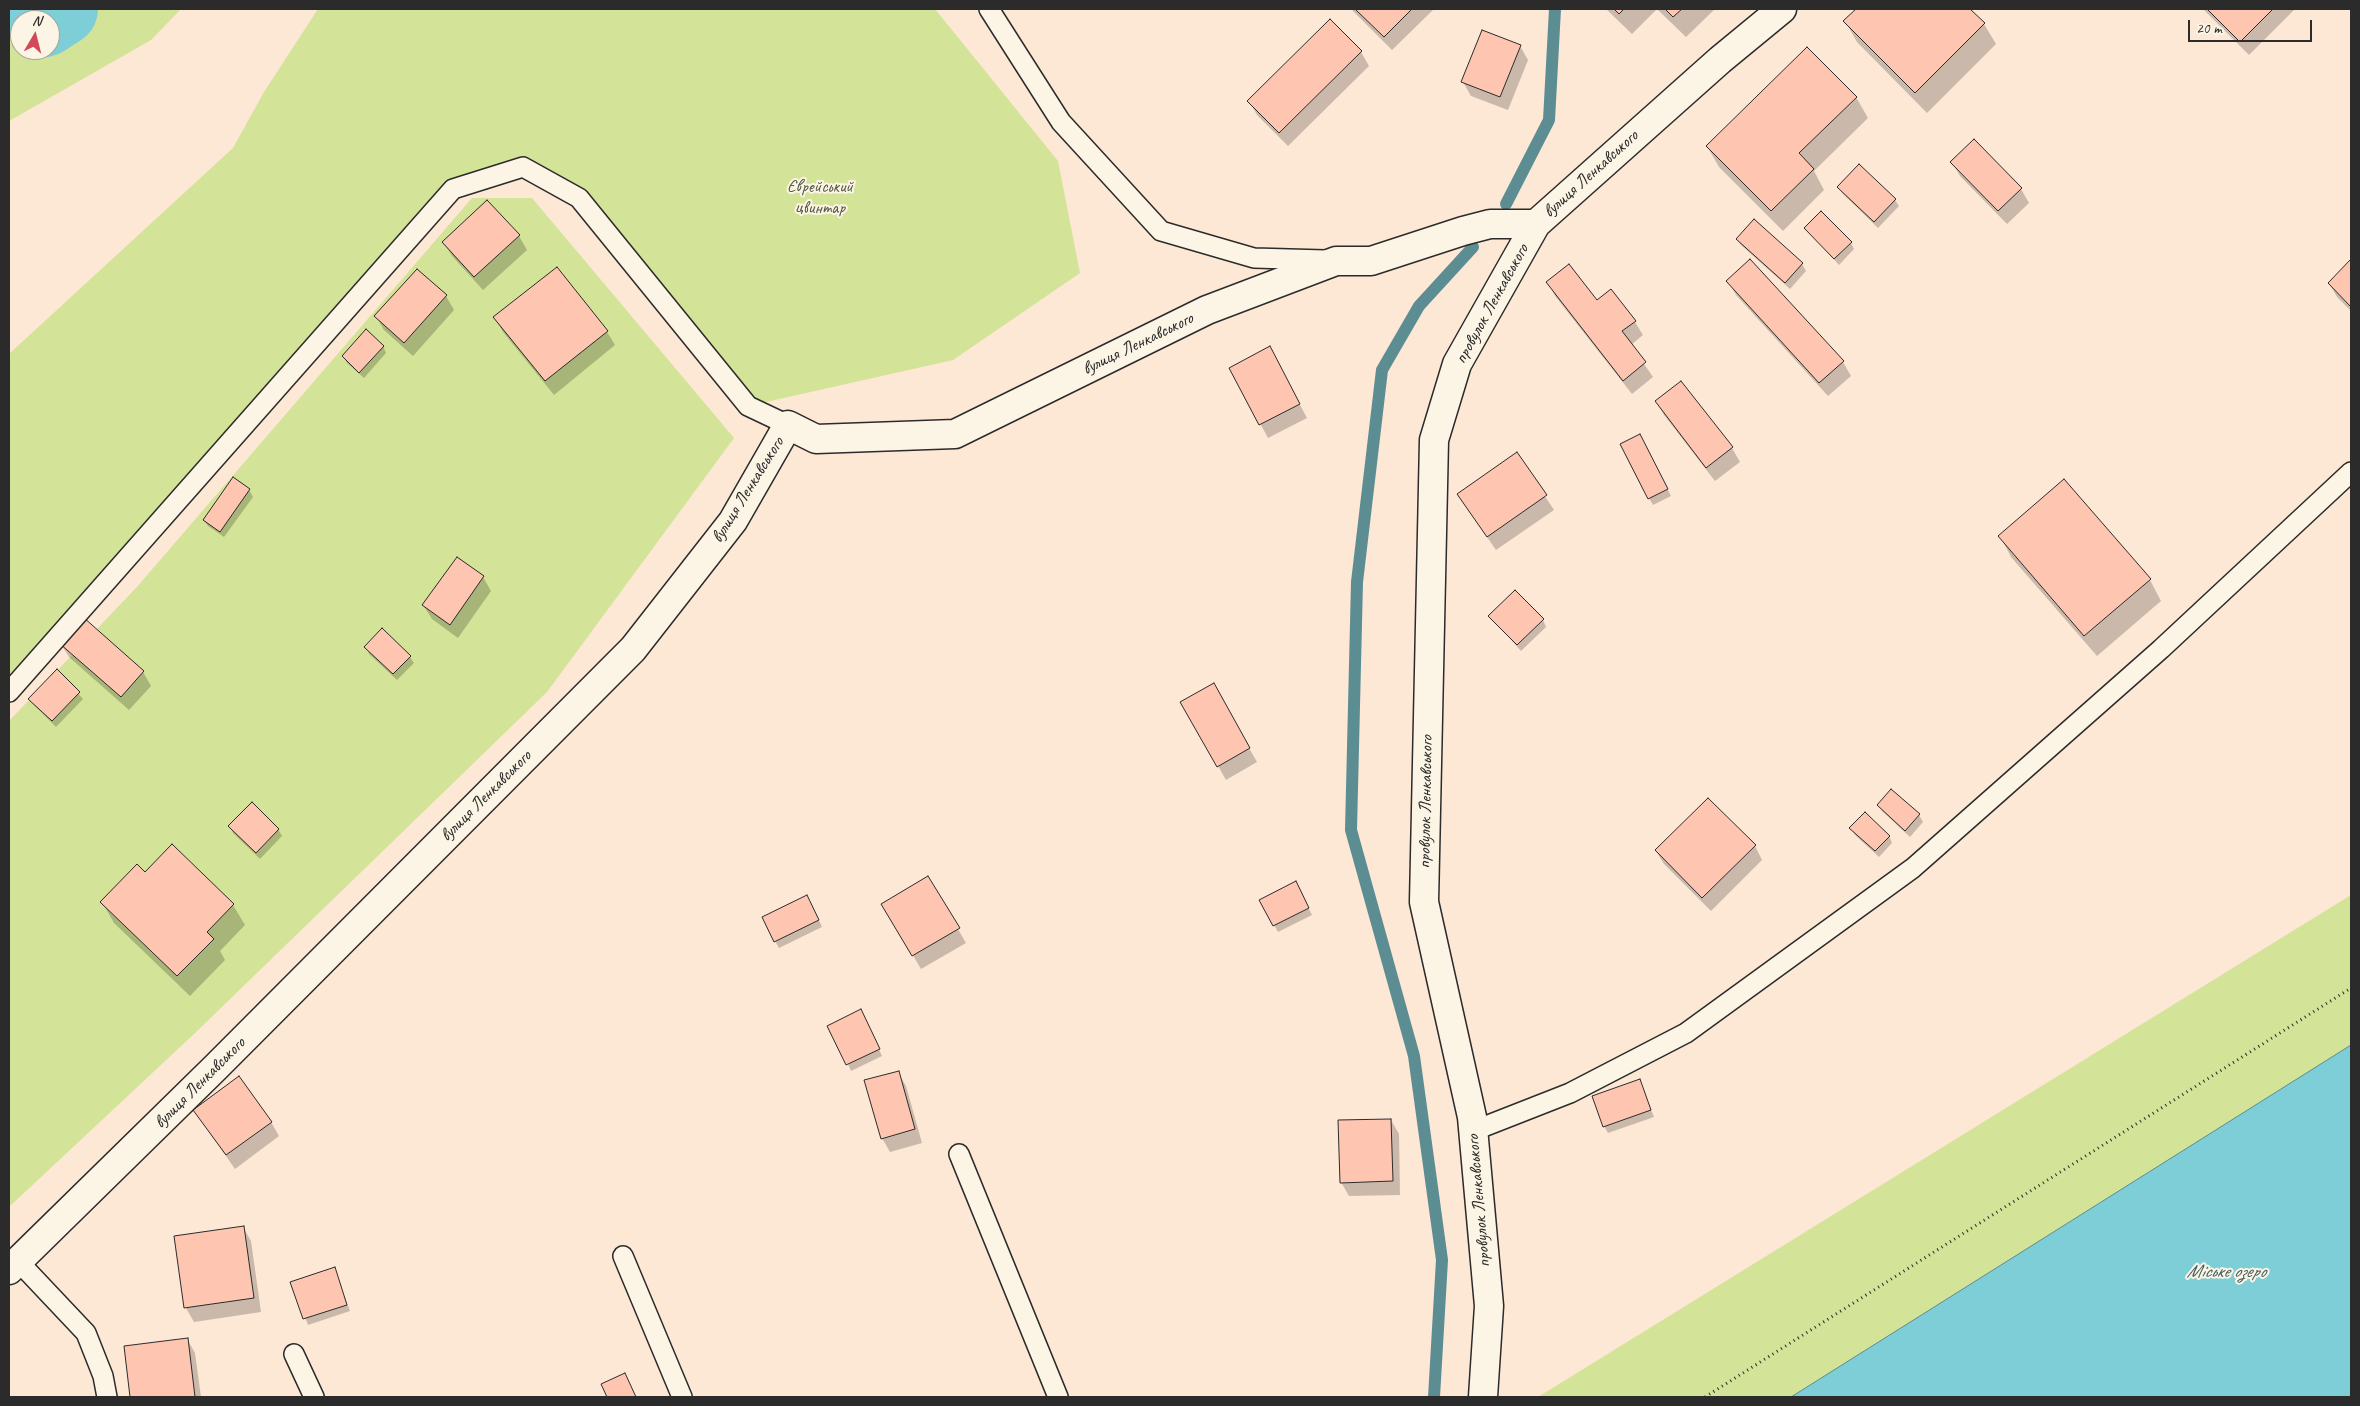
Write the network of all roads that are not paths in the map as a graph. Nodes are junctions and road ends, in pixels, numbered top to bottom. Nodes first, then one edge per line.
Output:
1 (989, 9) edge
2 (1782, 9) edge
3 (1536, 224) junction
4 (1336, 261) junction
5 (788, 425) junction
6 (2351, 472) edge
7 (9, 692) edge
8 (1473, 1131) junction
9 (959, 1154) dead end
10 (623, 1256) dead end
11 (13, 1266) edge
12 (294, 1354) dead end
13 (107, 1397) edge
14 (314, 1397) edge
15 (682, 1397) edge
16 (1058, 1397) edge
17 (1483, 1397) edge

1 - 4 lane
2 - 3 street, вулиця Ленкавського
3 - 4 street, вулиця Ленкавського
3 - 8 street, провулок Ленкавського
4 - 5 street, вулиця Ленкавського
5 - 7 lane
5 - 11 street, вулиця Ленкавського
6 - 8 lane
8 - 17 street, провулок Ленкавського
9 - 16 lane
10 - 15 lane
11 - 13 lane
12 - 14 lane

